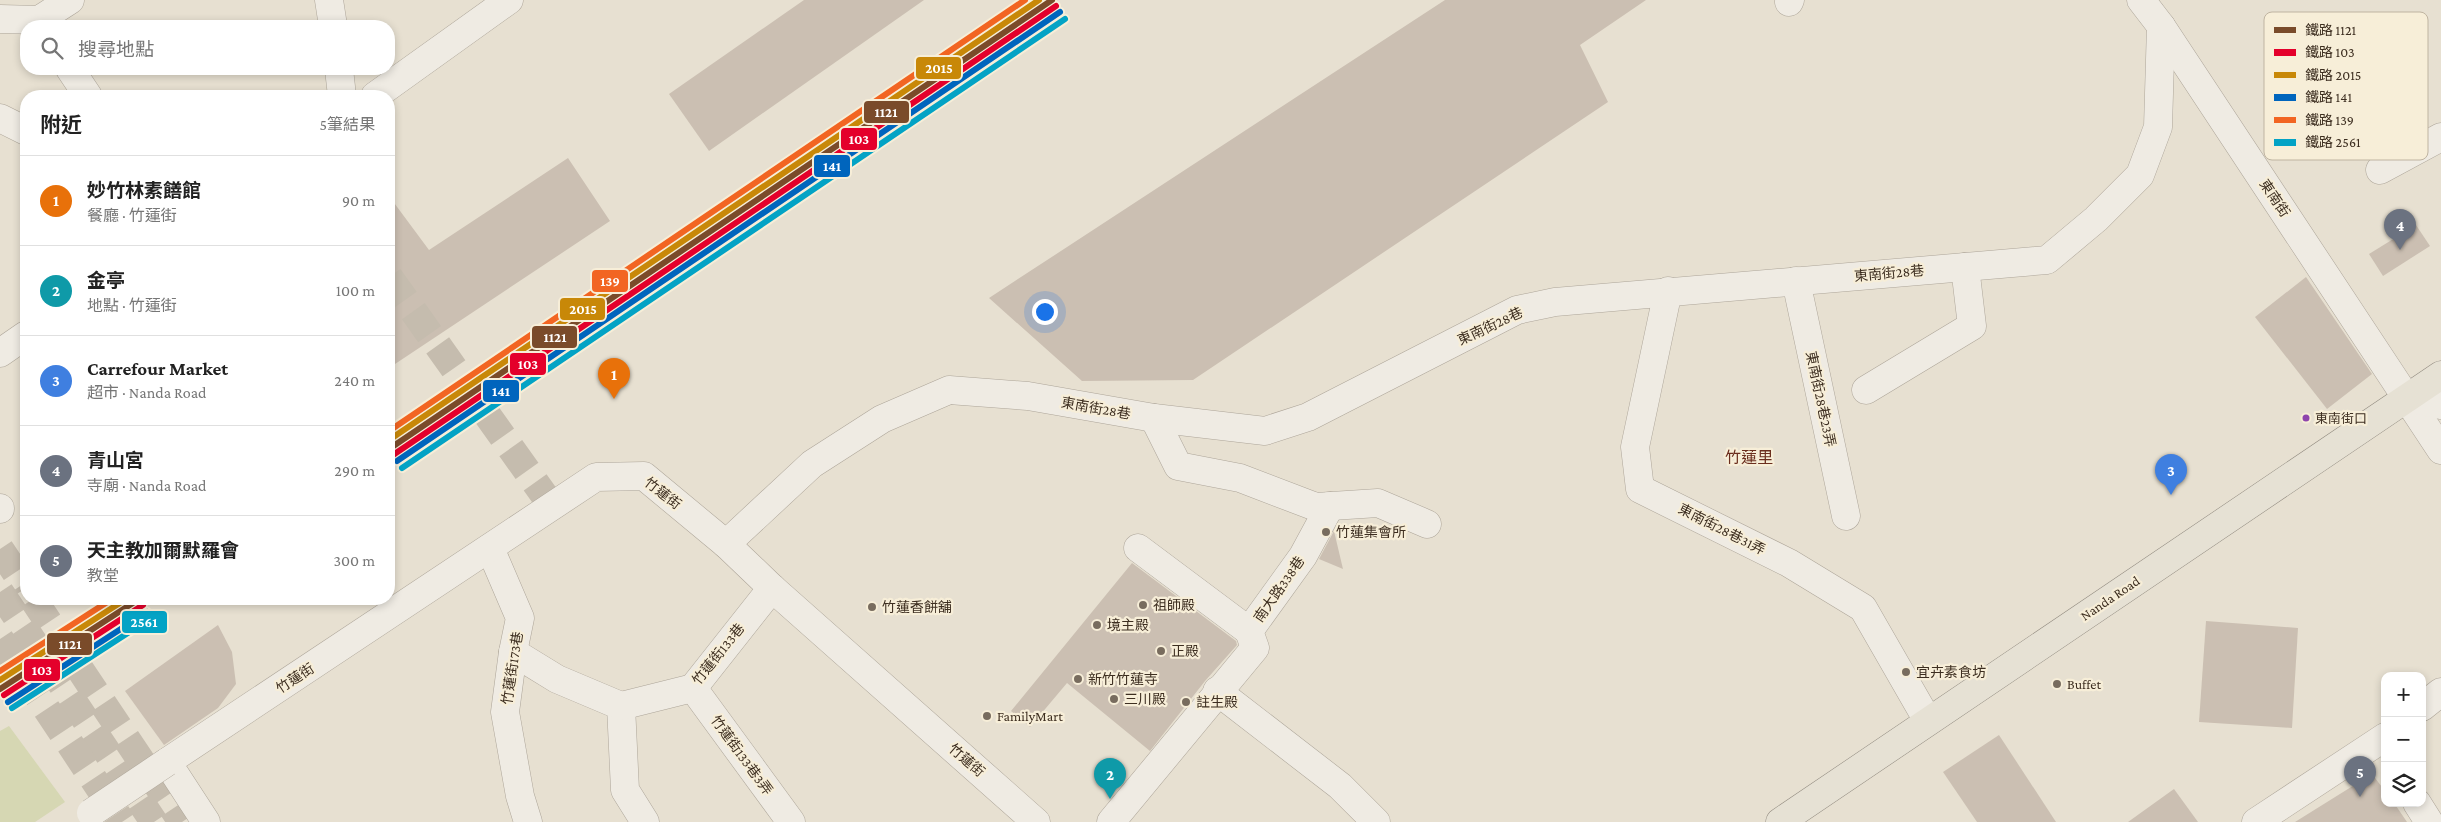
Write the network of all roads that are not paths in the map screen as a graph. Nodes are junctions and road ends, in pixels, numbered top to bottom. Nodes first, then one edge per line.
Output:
1 (70, 0) edge
2 (329, 0) edge
3 (509, 0) edge
4 (2141, 0) edge
5 (36, 15) edge
6 (0, 19) edge
7 (332, 20) edge
8 (2161, 26) junction
9 (74, 75) edge
10 (340, 75) edge
11 (84, 90) edge
12 (341, 90) edge
13 (383, 90) edge
14 (0, 118) edge
15 (20, 128) edge
16 (2441, 137) edge
17 (2428, 144) edge
18 (2398, 160) edge
19 (2380, 170) dead end
20 (1965, 267) junction
21 (1796, 281) junction
22 (1668, 291) junction
23 (20, 339) edge
24 (0, 353) edge
25 (2441, 374) edge
26 (1866, 390) dead end
27 (2407, 398) junction
28 (2441, 405) edge
29 (1154, 418) junction
30 (2441, 450) edge
31 (1330, 506) junction
32 (1846, 516) dead end
33 (1428, 524) dead end
34 (726, 544) junction
35 (490, 548) junction
36 (1138, 548) dead end
37 (772, 588) junction
38 (1249, 631) junction
39 (513, 652) junction
40 (693, 688) junction
41 (1218, 691) junction
42 (2441, 692) edge
43 (2426, 704) edge
44 (621, 706) junction
45 (1928, 721) junction
46 (2381, 746) edge
47 (167, 762) junction
48 (2420, 807) edge
49 (89, 819) edge
50 (206, 822) edge
51 (528, 822) edge
52 (645, 822) edge
53 (791, 822) edge
54 (1036, 822) edge
55 (1111, 822) edge
56 (1376, 822) edge
57 (1780, 822) edge
58 (2256, 822) edge
59 (2429, 822) edge

1 - 5 street
2 - 7 street
3 - 13 street
4 - 8 street, 東南街
5 - 6 street
8 - 20 street, 東南街28巷
8 - 27 street, 東南街
9 - 11 street
10 - 12 street
14 - 15 street
16 - 17 street
18 - 19 street
20 - 21 street, 東南街28巷
20 - 26 street
21 - 22 street, 東南街28巷
21 - 32 street, 東南街28巷23弄
22 - 29 street, 東南街28巷
22 - 45 street, 東南街28巷31弄
23 - 24 street
25 - 27 main road, Nanda Road
27 - 28 street
27 - 30 street, 東南街
27 - 45 main road, Nanda Road
29 - 31 street
29 - 34 street, 東南街28巷
31 - 33 street
31 - 38 street, 南大路338巷
34 - 35 street, 竹蓮街
34 - 37 street, 竹蓮街
35 - 39 street, 竹蓮街173巷
35 - 47 street, 竹蓮街
36 - 38 street
37 - 40 street, 竹蓮街133巷
37 - 54 street, 竹蓮街
38 - 41 street, 南大路338巷
39 - 44 street
39 - 51 street, 竹蓮街173巷
40 - 44 street, 竹蓮街133巷
40 - 53 street, 竹蓮街133巷3弄
41 - 55 street, 南大路338巷
41 - 56 street
42 - 43 street
44 - 52 street
45 - 57 main road, Nanda Road
46 - 58 street
47 - 49 street, 竹蓮街, bridge
47 - 50 street
48 - 59 street

